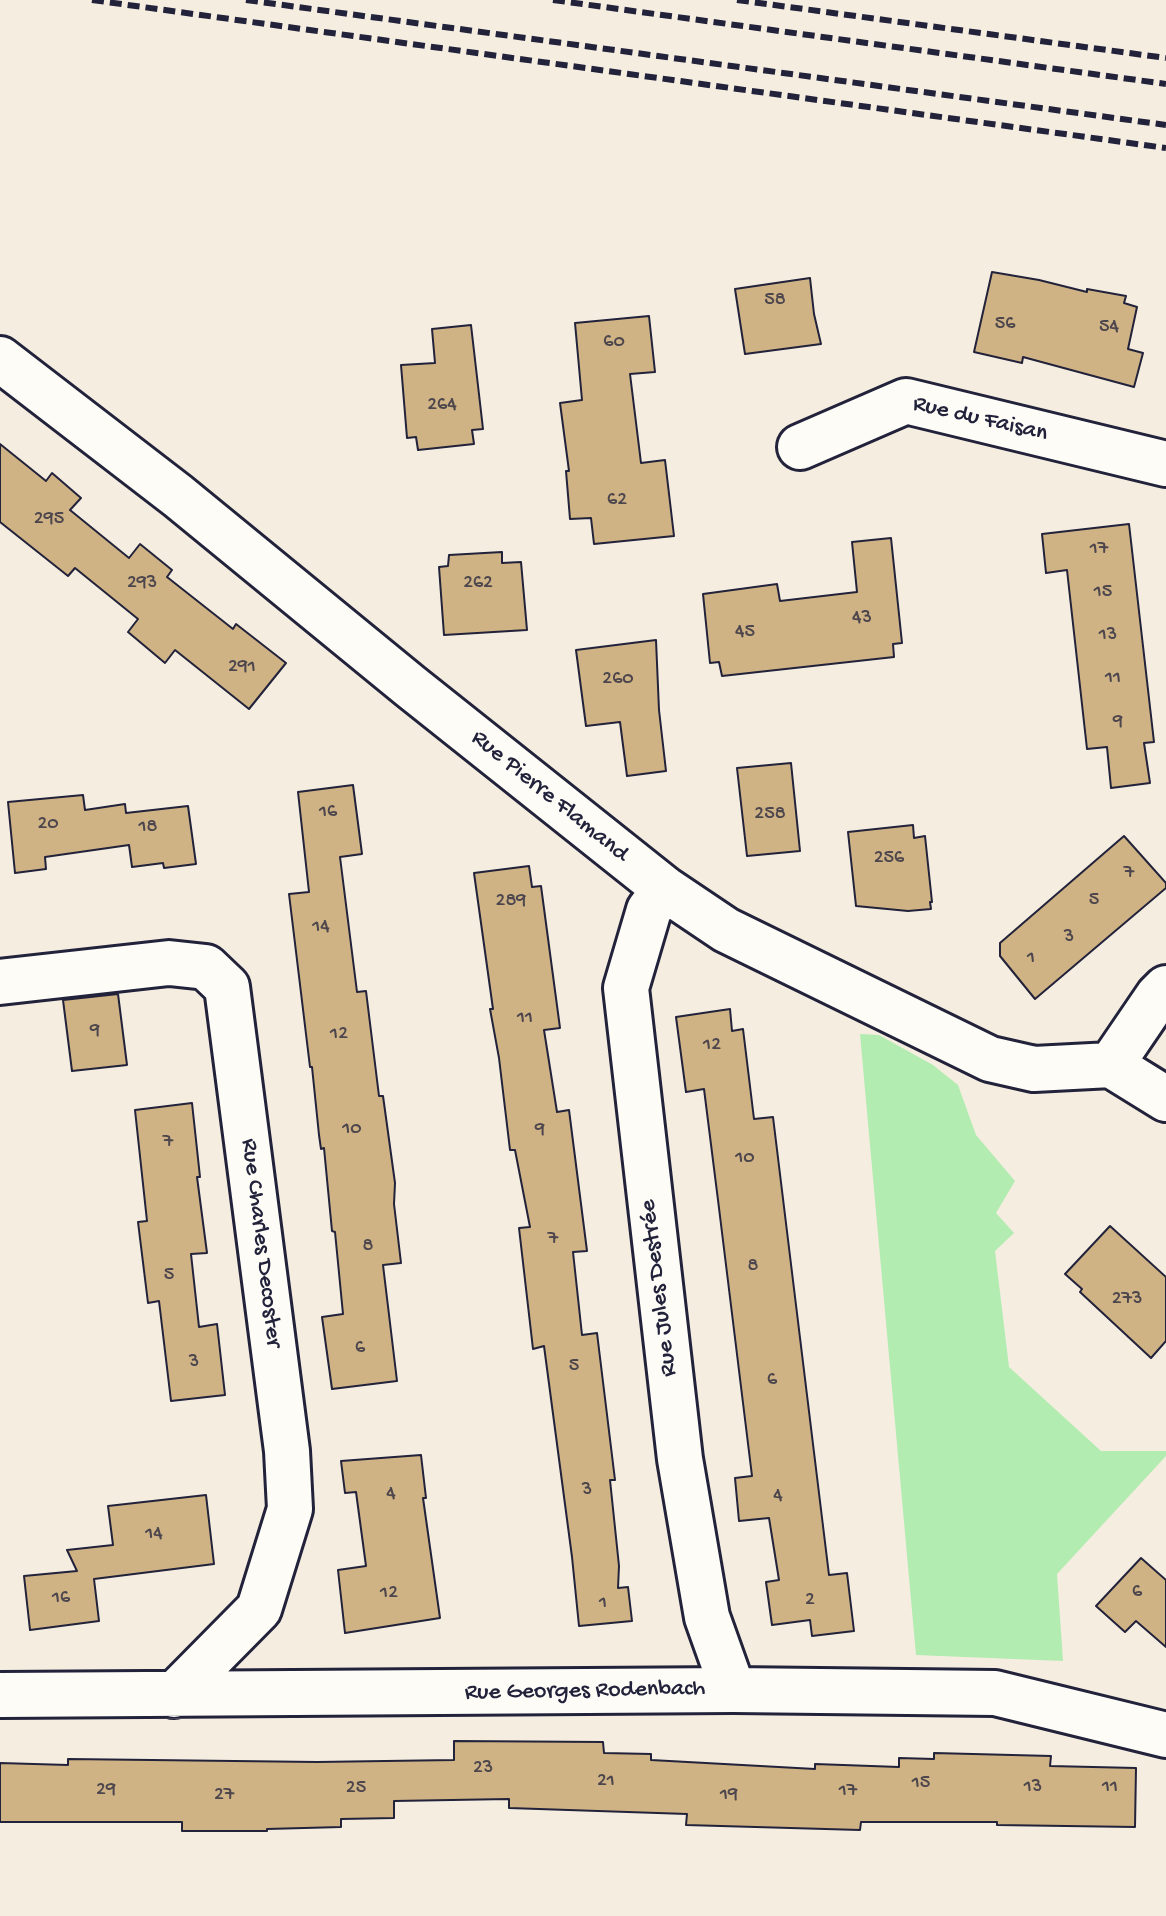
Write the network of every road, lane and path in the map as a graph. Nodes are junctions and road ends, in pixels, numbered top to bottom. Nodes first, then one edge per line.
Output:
1 (0, 359) edge
2 (800, 447) dead end
3 (1166, 464) edge
4 (665, 889) junction
5 (0, 982) edge
6 (1166, 988) edge
7 (1111, 1065) junction
8 (1166, 1099) edge
9 (733, 1690) junction
10 (0, 1695) edge
11 (174, 1695) junction
12 (1166, 1735) edge

1 - 4 street, Rue Pierre Flamand
2 - 3 street, Rue du Faisan
4 - 7 street, Rue Pierre Flamand
4 - 9 street, Rue Jules Destrée
5 - 11 street, Rue Charles Decoster
6 - 7 street
7 - 8 street
9 - 11 street, Rue Georges Rodenbach
9 - 12 street, Rue Georges Rodenbach
10 - 11 street, Rue Georges Rodenbach

